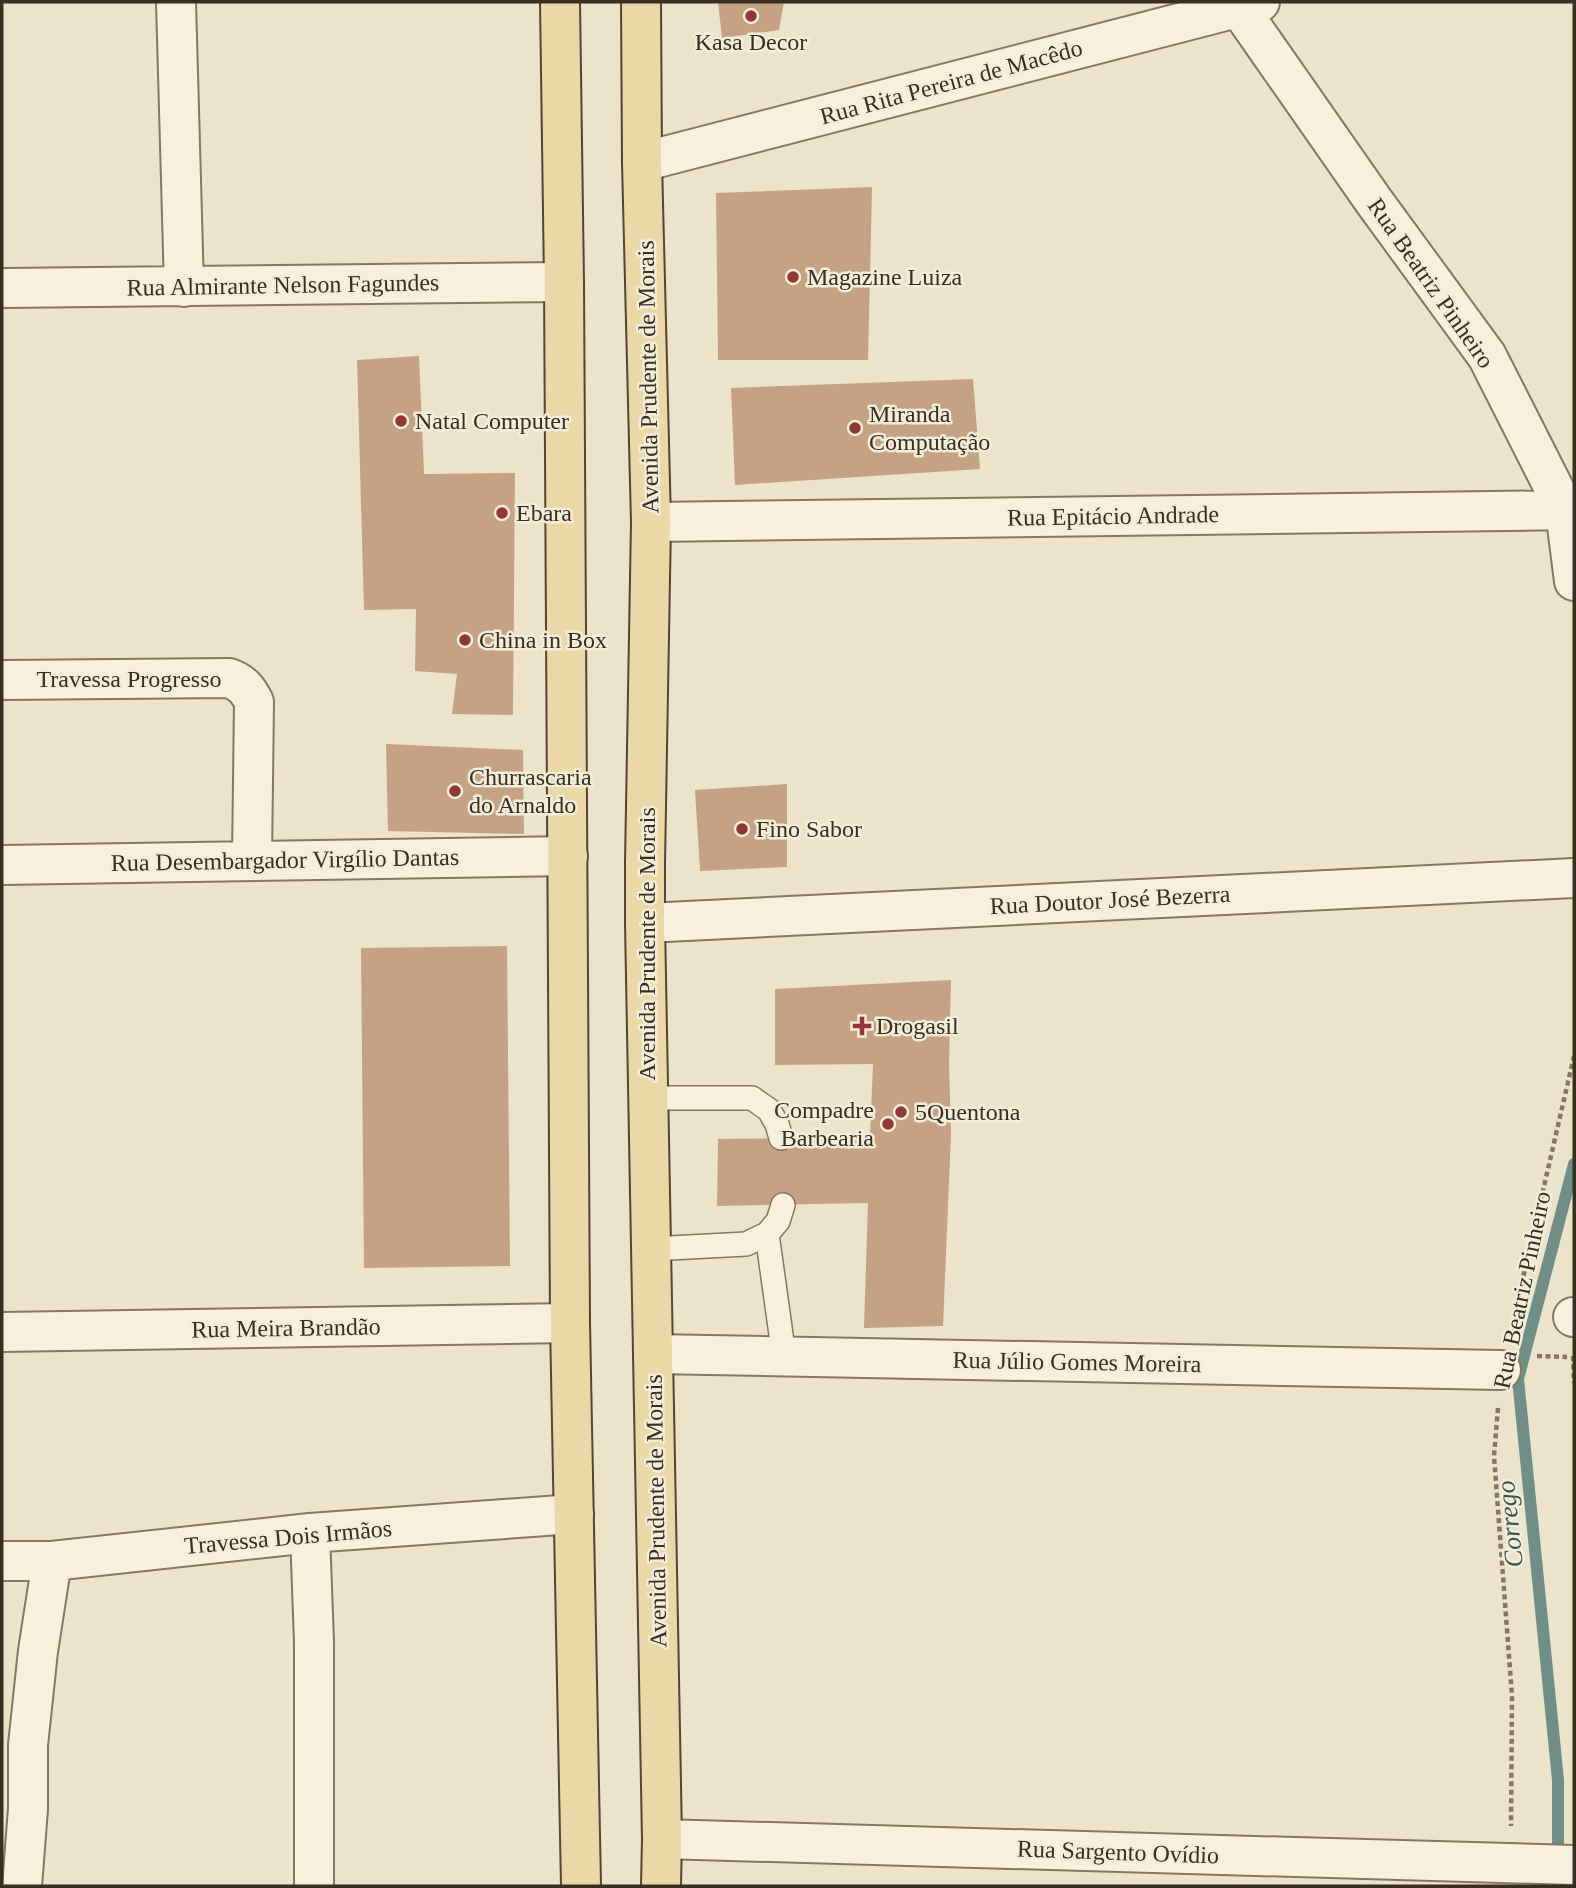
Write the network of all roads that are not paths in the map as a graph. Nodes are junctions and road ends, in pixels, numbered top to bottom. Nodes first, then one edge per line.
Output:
1 (176, 2) edge
2 (560, 2) edge
3 (641, 2) edge
4 (1249, 5) edge
5 (642, 162) junction
6 (564, 282) junction
7 (184, 287) junction
8 (2, 288) edge
9 (1569, 510) edge
10 (652, 522) junction
11 (1574, 581) edge
12 (2, 680) edge
13 (568, 856) junction
14 (252, 860) junction
15 (2, 865) edge
16 (1574, 878) edge
17 (645, 923) junction
18 (648, 1098) junction
19 (781, 1138) dead end
20 (783, 1205) dead end
21 (766, 1234) junction
22 (652, 1249) junction
23 (570, 1323) junction
24 (2, 1332) edge
25 (653, 1354) junction
26 (784, 1356) junction
27 (1501, 1370) road end
28 (574, 1514) junction
29 (310, 1533) junction
30 (2, 1561) edge
31 (51, 1561) junction
32 (662, 1839) junction
33 (1574, 1865) edge
34 (22, 1886) edge
35 (314, 1886) edge
36 (581, 1886) edge
37 (661, 1886) edge

1 - 7 street
2 - 6 main road
3 - 5 main road, Avenida Prudente de Morais
4 - 5 street, Rua Rita Pereira de Macêdo
4 - 9 street, Rua Beatriz Pinheiro
5 - 10 main road, Avenida Prudente de Morais
6 - 7 street, Rua Almirante Nelson Fagundes
6 - 13 main road
7 - 8 street, Rua Almirante Nelson Fagundes
9 - 10 street, Rua Epitácio Andrade
9 - 11 street, Rua Beatriz Pinheiro
10 - 17 main road, Avenida Prudente de Morais
12 - 14 street, Travessa Progresso
13 - 14 street, Rua Desembargador Virgílio Dantas
13 - 23 main road
14 - 15 street, Rua Desembargador Virgílio Dantas
16 - 17 street, Rua Doutor José Bezerra
17 - 18 main road, Avenida Prudente de Morais
18 - 19 lane
18 - 22 main road, Avenida Prudente de Morais
20 - 21 lane
21 - 22 lane
21 - 26 lane
22 - 25 main road, Avenida Prudente de Morais
23 - 24 street, Rua Meira Brandão
23 - 28 main road
25 - 26 street, Rua Júlio Gomes Moreira
25 - 32 main road, Avenida Prudente de Morais
26 - 27 street, Rua Júlio Gomes Moreira
28 - 29 street, Travessa Dois Irmãos
28 - 36 main road
29 - 31 street, Travessa Dois Irmãos
29 - 35 street
30 - 31 street, Travessa Dois Irmãos
31 - 34 street
32 - 33 street, Rua Sargento Ovídio
32 - 37 main road, Avenida Prudente de Morais

